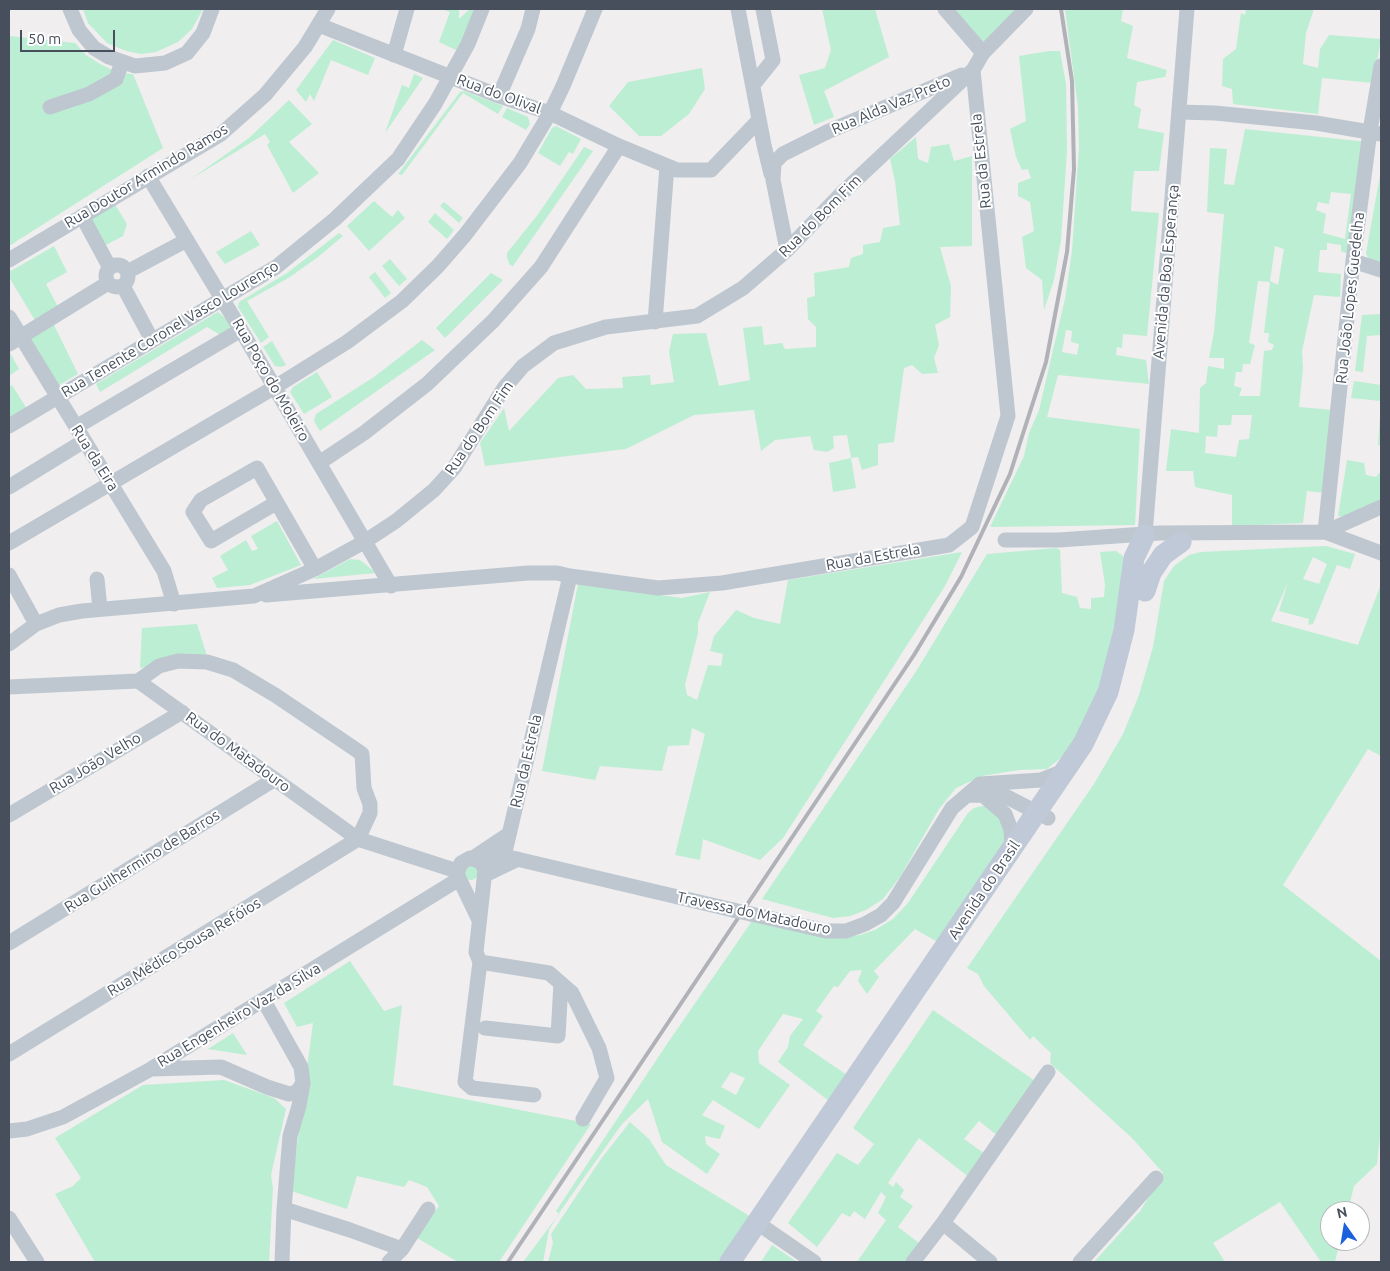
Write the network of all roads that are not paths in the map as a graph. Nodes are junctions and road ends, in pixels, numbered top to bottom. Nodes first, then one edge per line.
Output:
1 (70, 9) edge
2 (212, 9) edge
3 (328, 9) edge
4 (407, 9) edge
5 (482, 9) edge
6 (533, 9) edge
7 (595, 9) edge
8 (738, 9) edge
9 (763, 9) edge
10 (945, 9) edge
11 (1026, 9) edge
12 (1187, 9) edge
13 (319, 26) junction
14 (983, 53) junction
15 (394, 55) junction
16 (122, 62) junction
17 (1381, 66) edge
18 (973, 70) junction
19 (449, 76) junction
20 (753, 85) junction
21 (499, 96) junction
22 (50, 107) dead end
23 (1179, 112) junction
24 (550, 113) junction
25 (759, 120) junction
26 (1375, 133) edge
27 (810, 140) junction
28 (619, 146) junction
29 (672, 168) junction
30 (148, 176) junction
31 (773, 180) junction
32 (82, 216) junction
33 (187, 240) junction
34 (787, 250) junction
35 (9, 260) edge
36 (1354, 261) junction
37 (1381, 270) edge
38 (117, 277) junction
39 (223, 299) junction
40 (9, 317) edge
41 (655, 322) junction
42 (241, 330) junction
43 (15, 340) edge
44 (152, 340) junction
45 (275, 387) junction
46 (57, 396) junction
47 (9, 426) edge
48 (76, 428) junction
49 (84, 441) junction
50 (319, 463) junction
51 (112, 485) junction
52 (9, 486) edge
53 (276, 503) junction
54 (1381, 507) edge
55 (1325, 532) junction
56 (1215, 533) junction
57 (1145, 535) junction
58 (1004, 540) dead end
59 (364, 542) junction
60 (1181, 542) junction
61 (9, 543) edge
62 (1381, 553) edge
63 (315, 570) junction
64 (9, 576) edge
65 (570, 576) junction
66 (97, 579) dead end
67 (391, 586) junction
68 (1144, 590) junction
69 (254, 596) junction
70 (174, 604) junction
71 (100, 609) junction
72 (36, 624) junction
73 (9, 644) edge
74 (138, 681) junction
75 (9, 687) edge
76 (182, 712) junction
77 (1064, 771) junction
78 (274, 779) junction
79 (1008, 781) junction
80 (968, 795) junction
81 (985, 797) junction
82 (9, 815) edge
83 (1043, 815) junction
84 (508, 834) junction
85 (358, 839) junction
86 (1012, 848) junction
87 (511, 857) junction
88 (476, 859) junction
89 (484, 877) junction
90 (460, 878) junction
91 (479, 920) junction
92 (9, 943) edge
93 (480, 962) junction
94 (561, 983) junction
95 (264, 1001) junction
96 (485, 1028) dead end
97 (9, 1054) edge
98 (151, 1069) junction
99 (1048, 1072) dead end
100 (303, 1083) junction
101 (534, 1096) dead end
102 (583, 1119) dead end
103 (9, 1131) edge
104 (1156, 1178) dead end
105 (428, 1209) dead end
106 (284, 1210) junction
107 (9, 1218) edge
108 (943, 1223) junction
109 (762, 1226) junction
110 (402, 1249) junction
111 (37, 1262) edge
112 (282, 1262) edge
113 (391, 1262) edge
114 (730, 1262) edge
115 (746, 1262) edge
116 (814, 1262) edge
117 (913, 1262) edge
118 (990, 1262) edge
119 (1080, 1262) edge

1 - 16 street
2 - 16 street
3 - 13 street, Rua Doutor Armindo Ramos
4 - 15 street
5 - 19 street, Rua Tenente Coronel Vasco Lourenço
6 - 21 street
7 - 24 street
8 - 20 street
9 - 20 street
10 - 14 street
11 - 14 street, Rua do Bom Fim
12 - 23 street, Avenida da Boa Esperança
13 - 15 street, Rua do Olival
13 - 30 street, Rua Doutor Armindo Ramos
14 - 18 street, Rua do Bom Fim
15 - 19 street, Rua do Olival
16 - 22 street
17 - 26 street, Rua João Lopes Guedelha
18 - 27 street, Rua Alda Vaz Preto
18 - 34 street, Rua do Bom Fim
18 - 65 street, Rua da Estrela
19 - 21 street, Rua do Olival
19 - 39 street, Rua Tenente Coronel Vasco Lourenço
20 - 25 street
21 - 24 street, Rua do Olival
23 - 26 street
23 - 57 street, Avenida da Boa Esperança
24 - 28 street, Rua do Olival
24 - 45 street
25 - 27 street
25 - 29 street
25 - 31 street
26 - 36 street, Rua João Lopes Guedelha
27 - 31 street
28 - 29 street, Rua do Olival
28 - 50 street
29 - 41 street
30 - 32 street, Rua Doutor Armindo Ramos
30 - 33 street, Rua Poço do Moleiro
31 - 34 street
32 - 35 street, Rua Doutor Armindo Ramos
32 - 38 street
33 - 38 street
33 - 39 street, Rua Poço do Moleiro
34 - 41 street, Rua do Bom Fim
36 - 37 street
36 - 55 street, Rua João Lopes Guedelha
38 - 43 street
38 - 44 street
39 - 42 street, Rua Poço do Moleiro
39 - 44 street, Rua Tenente Coronel Vasco Lourenço
40 - 43 street, Rua da Eira
41 - 59 street, Rua do Bom Fim
42 - 45 street, Rua Poço do Moleiro
42 - 48 street
43 - 46 street, Rua da Eira
44 - 46 street, Rua Tenente Coronel Vasco Lourenço
45 - 50 street, Rua Poço do Moleiro
45 - 51 street
46 - 47 street, Rua Tenente Coronel Vasco Lourenço
46 - 48 street, Rua da Eira
48 - 49 street, Rua da Eira
49 - 51 street, Rua da Eira
49 - 52 street
50 - 59 street, Rua Poço do Moleiro
51 - 61 street
51 - 70 street, Rua da Eira
53 - 53 street
53 - 63 street
54 - 55 street
55 - 56 street
55 - 62 street
56 - 57 street
56 - 60 street
57 - 58 street
57 - 60 street
57 - 68 main road, Avenida do Brasil
57 - 77 main road, Avenida do Brasil
59 - 63 street, Rua do Bom Fim
59 - 67 street, Rua Poço do Moleiro
60 - 68 main road, Avenida do Brasil
63 - 69 street, Rua do Bom Fim
64 - 72 street
65 - 67 street
65 - 84 street, Rua da Estrela
66 - 71 street
67 - 69 street
68 - 83 main road, Avenida do Brasil
69 - 70 street, Rua do Bom Fim
70 - 71 street, Rua do Bom Fim
71 - 72 street, Rua do Bom Fim
72 - 73 street, Rua do Bom Fim
74 - 75 street
74 - 76 street, Rua do Matadouro
74 - 85 street
76 - 78 street, Rua do Matadouro
76 - 82 street, Rua João Velho
77 - 79 street, Travessa do Matadouro
77 - 83 main road, Avenida do Brasil
78 - 85 street, Rua do Matadouro
78 - 92 street, Rua Guilhermino de Barros
79 - 80 street, Travessa do Matadouro
79 - 83 street
80 - 81 street
80 - 87 street, Travessa do Matadouro, bridge
81 - 83 street
81 - 86 street
83 - 86 main road, Avenida do Brasil
83 - 109 main road, Avenida do Brasil
84 - 87 street, Rua da Estrela
84 - 88 street
85 - 90 street, Rua do Matadouro
85 - 97 street, Rua Médico Sousa Refóios
86 - 109 main road, Avenida do Brasil
87 - 88 street, Travessa do Matadouro
87 - 89 street
88 - 89 street
88 - 90 street
89 - 90 street
89 - 91 street
90 - 91 street
90 - 95 street, Rua Engenheiro Vaz da Silva
91 - 93 street
93 - 94 street
93 - 101 street
94 - 96 street
94 - 102 street
95 - 98 street, Rua Engenheiro Vaz da Silva
95 - 100 street
98 - 100 street
98 - 103 street, Rua Engenheiro Vaz da Silva
99 - 108 street
100 - 106 street
104 - 119 street
105 - 110 street
106 - 110 street
106 - 112 street
107 - 111 street
108 - 117 street
108 - 118 street
109 - 114 main road, Avenida do Brasil
109 - 115 main road, Avenida do Brasil
109 - 116 street
110 - 113 street

